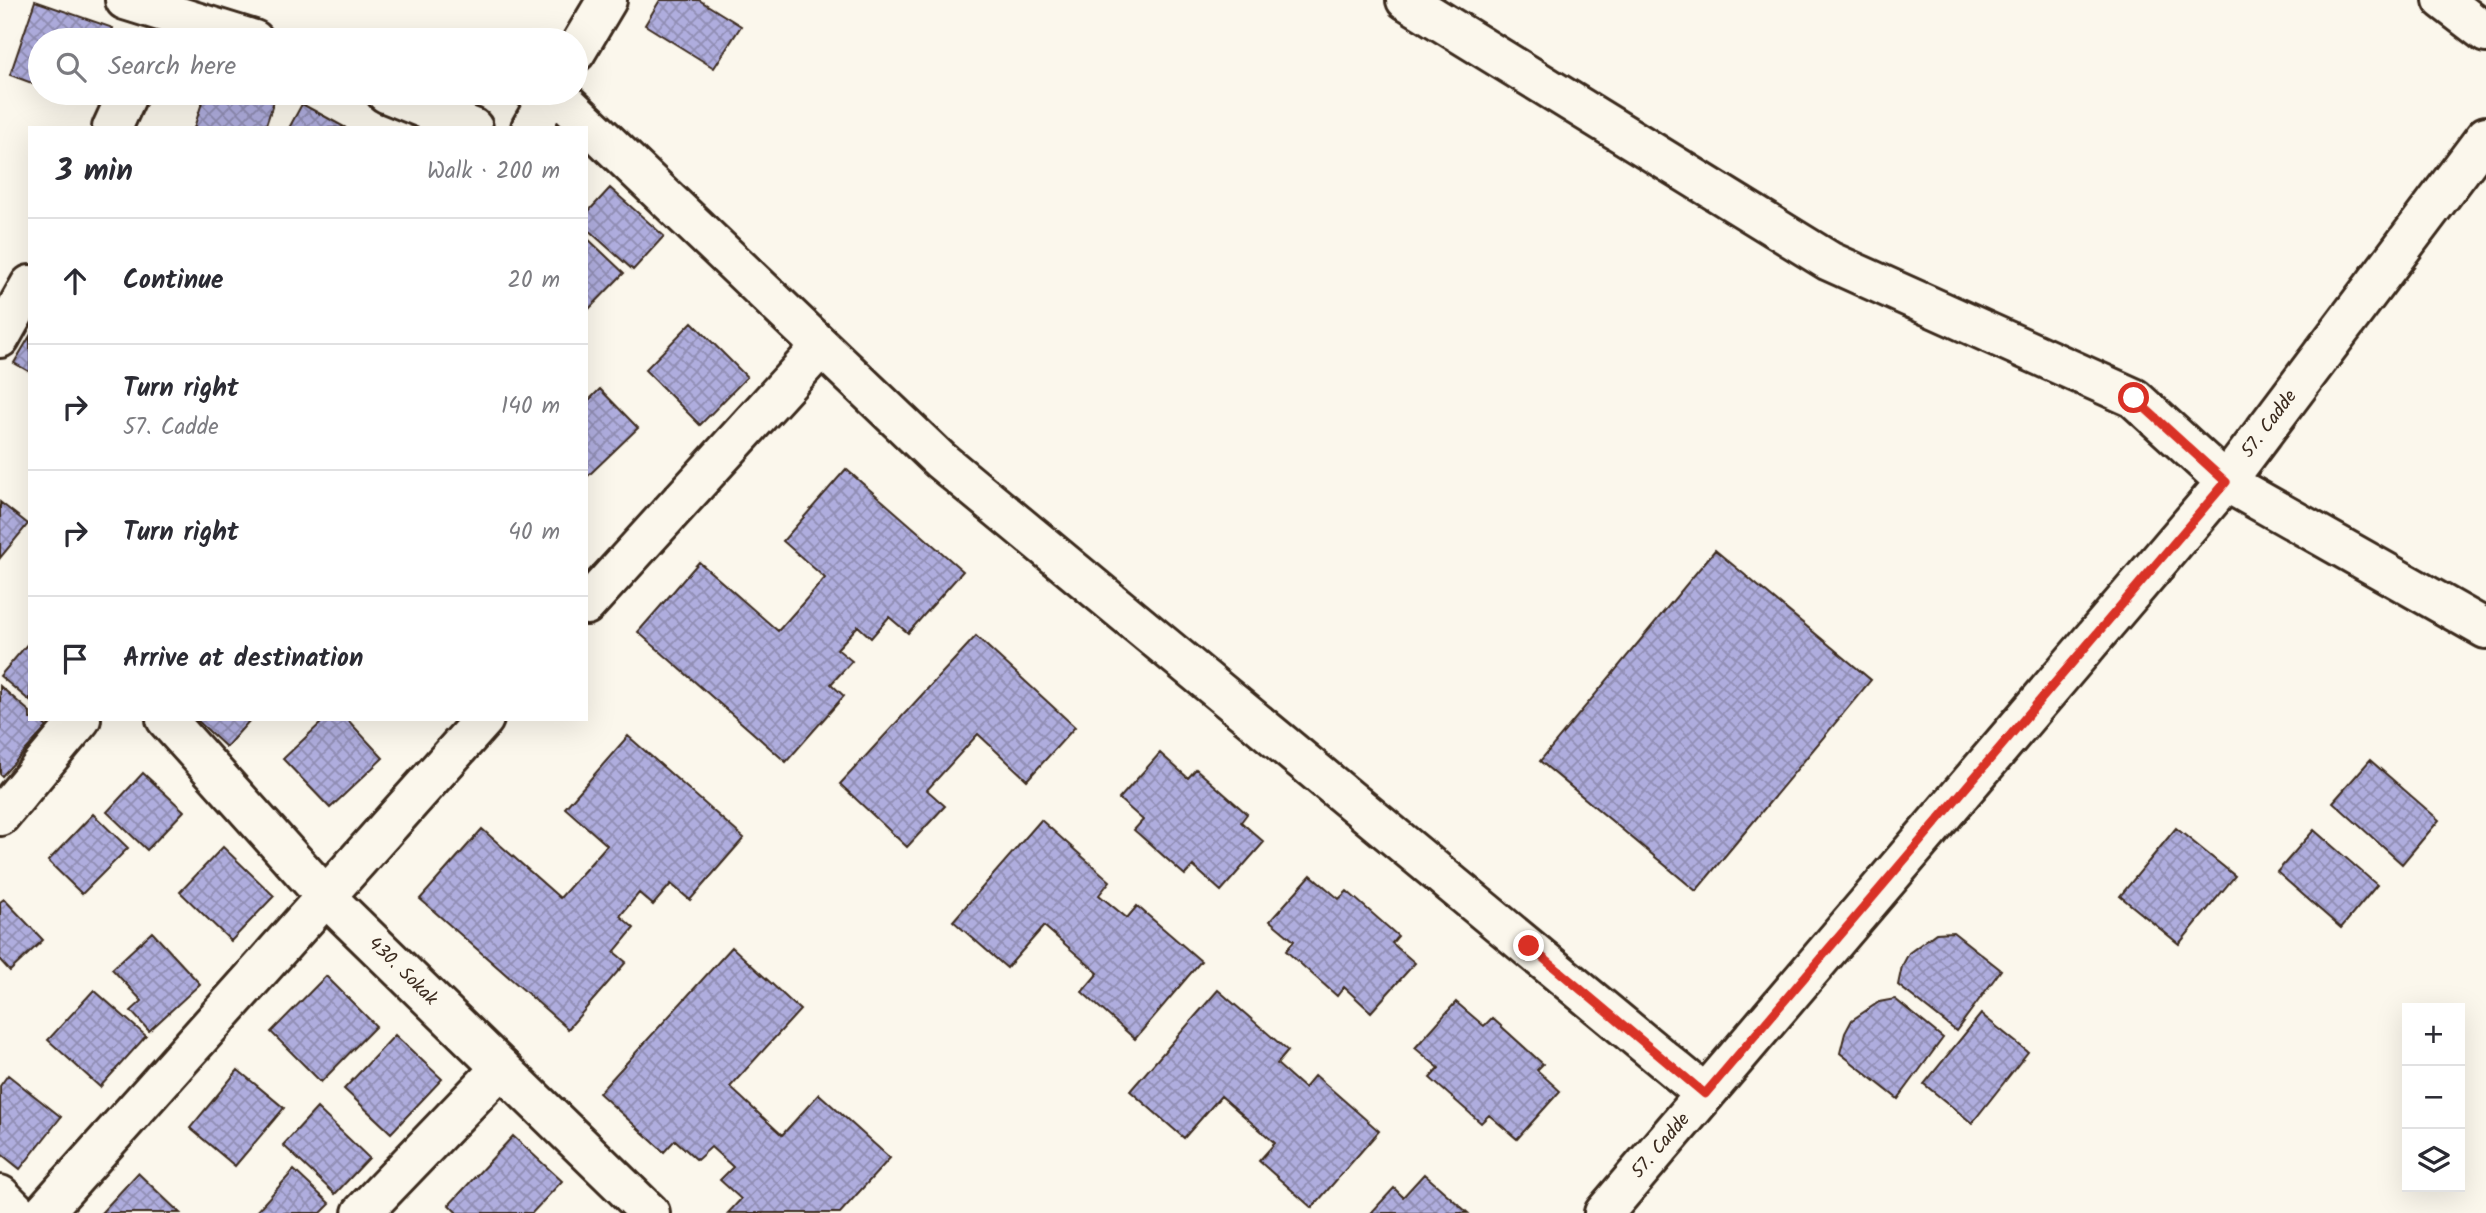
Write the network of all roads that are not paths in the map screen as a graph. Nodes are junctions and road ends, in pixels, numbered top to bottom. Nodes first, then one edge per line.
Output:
1 (125, 0) edge
2 (607, 0) edge
3 (1406, 0) edge
4 (2443, 0) edge
5 (159, 26) edge
6 (588, 32) edge
7 (2486, 33) edge
8 (123, 105) edge
9 (416, 105) edge
10 (546, 105) edge
11 (567, 105) edge
12 (113, 126) edge
13 (468, 126) edge
14 (532, 126) edge
15 (2486, 136) edge
16 (28, 289) edge
17 (0, 338) edge
18 (821, 346) junction
19 (2226, 482) junction
20 (588, 603) edge
21 (2486, 629) edge
22 (78, 721) edge
23 (168, 721) edge
24 (482, 721) edge
25 (0, 816) edge
26 (326, 897) junction
27 (501, 1068) junction
28 (1705, 1094) junction
29 (0, 1195) edge
30 (18, 1213) edge
31 (43, 1213) edge
32 (362, 1213) edge
33 (650, 1213) edge
34 (1604, 1213) edge

1 - 5 street
2 - 6 street
3 - 19 street
4 - 7 street
8 - 12 street
9 - 13 street
10 - 14 street
11 - 18 street
15 - 19 street, 57. Cadde
16 - 17 street
18 - 20 street
18 - 28 street
19 - 21 street
19 - 28 street, 57. Cadde
22 - 25 street
23 - 26 street, 430. Sokak
24 - 26 street
26 - 27 street, 430. Sokak
26 - 31 street
27 - 32 street
27 - 33 street, 430. Sokak
28 - 34 street, 57. Cadde
29 - 30 street

